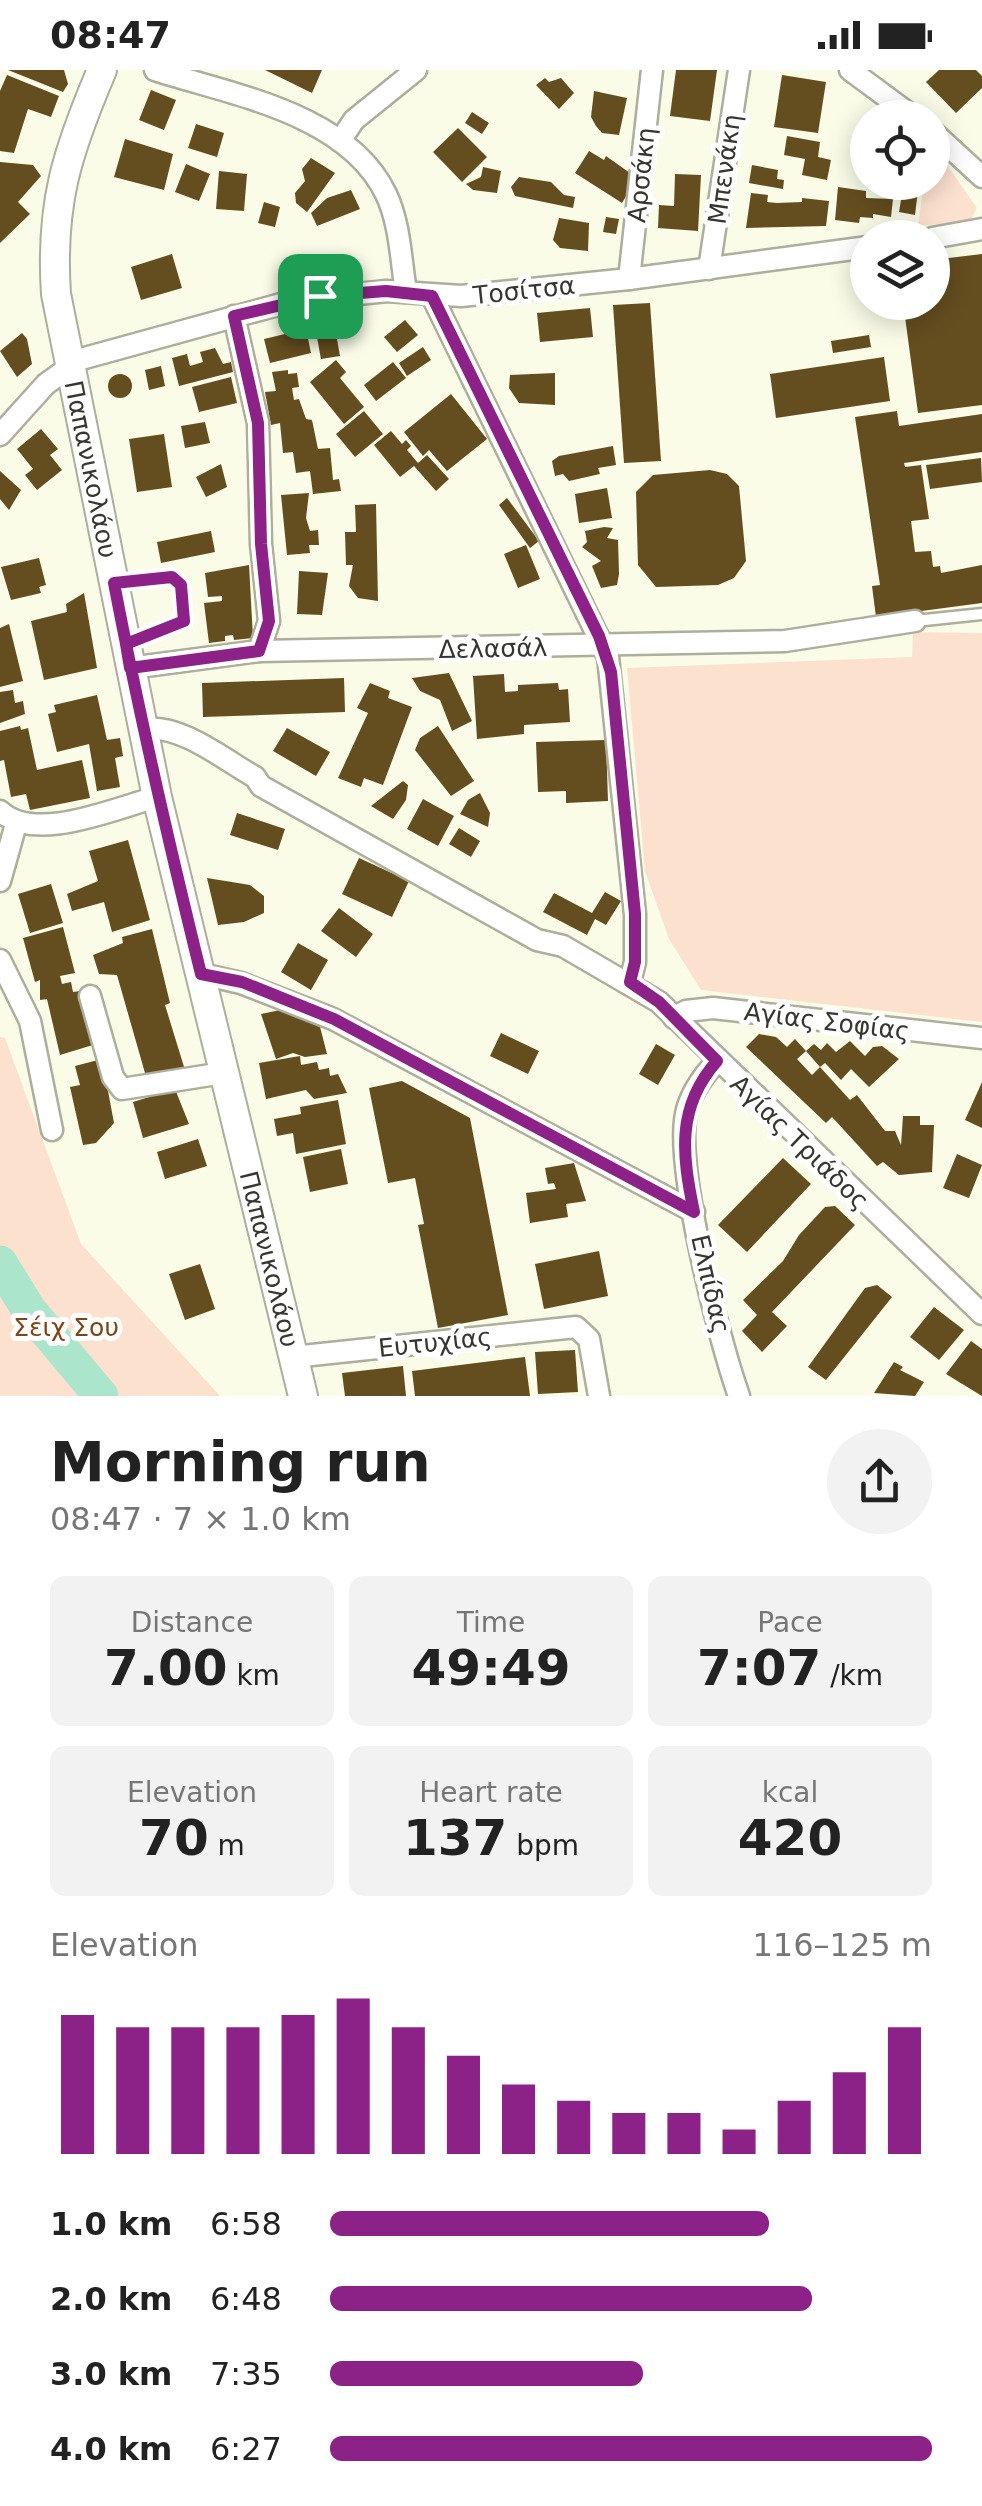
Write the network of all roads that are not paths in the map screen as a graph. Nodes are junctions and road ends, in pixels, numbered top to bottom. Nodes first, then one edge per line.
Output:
1 (102, 70) edge
2 (155, 70) edge
3 (416, 70) edge
4 (652, 70) edge
5 (739, 70) edge
6 (850, 70) edge
7 (891, 100) edge
8 (340, 140) junction
9 (950, 147) edge
10 (982, 176) edge
11 (982, 229) edge
12 (950, 235) edge
13 (850, 250) edge
14 (710, 269) junction
15 (629, 279) junction
16 (406, 292) junction
17 (432, 296) junction
18 (234, 316) junction
19 (70, 366) junction
20 (0, 435) edge
21 (114, 583) junction
22 (982, 614) edge
23 (915, 621) joint
24 (604, 646) junction
25 (259, 651) junction
26 (128, 656) junction
27 (144, 729) junction
28 (157, 797) junction
29 (8, 818) edge
30 (0, 880) edge
31 (0, 960) edge
32 (201, 974) junction
33 (630, 982) junction
34 (90, 996) dead end
35 (674, 1018) junction
36 (982, 1038) edge
37 (717, 1061) junction
38 (224, 1073) junction
39 (52, 1130) dead end
40 (694, 1212) junction
41 (982, 1314) edge
42 (293, 1357) junction
43 (304, 1396) edge
44 (599, 1396) edge
45 (739, 1396) edge

1 - 19 main road, Παπανικολάου
2 - 8 street
3 - 8 street
4 - 15 street, Αρσάκη
5 - 14 street, Μπενάκη
6 - 7 street
8 - 16 street
9 - 10 street
11 - 12 street
13 - 14 street, Τοσίτσα
14 - 15 street, Τοσίτσα
15 - 17 street, Τοσίτσα
16 - 17 street, Τοσίτσα
16 - 18 street, Τοσίτσα
17 - 24 street
18 - 19 street, Τοσίτσα
18 - 25 street
19 - 20 street, Τοσίτσα
19 - 21 main road, Παπανικολάου
21 - 26 main road, Παπανικολάου
21 - 26 lane
22 - 23 lane
23 - 24 street, Δελασάλ
24 - 25 street, Δελασάλ
24 - 33 street
25 - 26 street, Δελασάλ
26 - 27 main road, Παπανικολάου
27 - 28 main road, Παπανικολάου
27 - 33 street, Αγίας Τριάδος
28 - 29 street
28 - 32 main road, Παπανικολάου
29 - 30 street
31 - 39 street
32 - 38 main road, Παπανικολάου
32 - 40 street
33 - 35 street, Αγίας Τριάδος
34 - 38 street
35 - 36 street, Αγίας Σοφίας
35 - 37 street, Αγίας Τριάδος
37 - 40 street, Ελπίδας
37 - 41 street, Αγίας Τριάδος
38 - 42 main road, Παπανικολάου
40 - 45 street, Ελπίδας
42 - 43 main road, Παπανικολάου
42 - 44 street, Ευτυχίας

